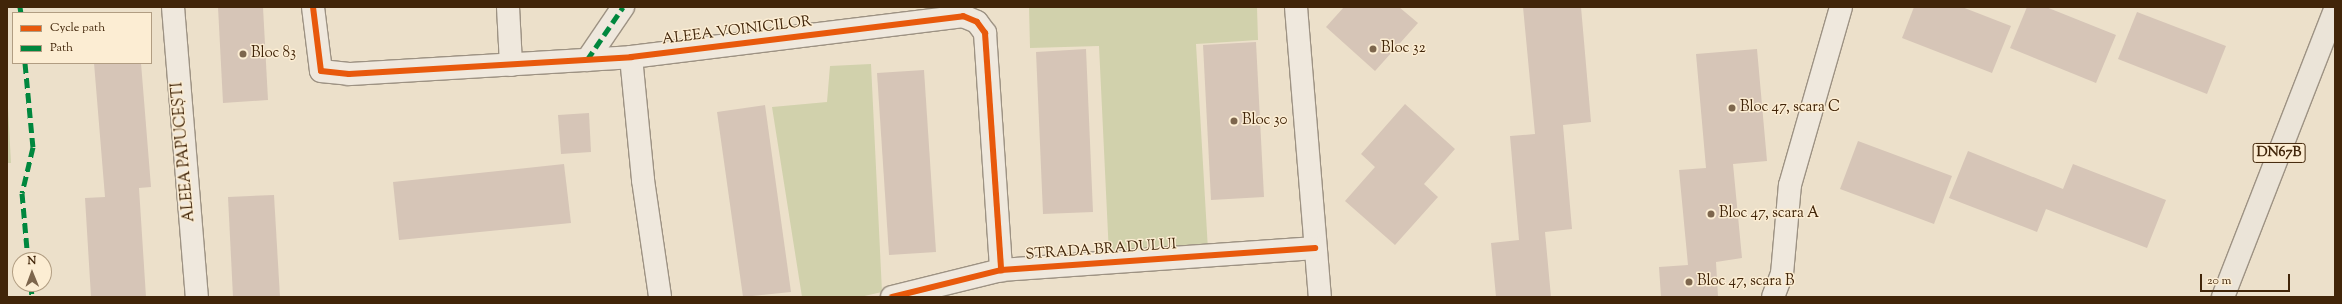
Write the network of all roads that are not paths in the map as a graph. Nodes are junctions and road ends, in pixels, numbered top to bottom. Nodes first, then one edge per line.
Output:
1 (173, 7) edge
2 (313, 7) edge
3 (508, 7) edge
4 (623, 7) edge
5 (1296, 7) edge
6 (1841, 7) edge
7 (2335, 9) edge
8 (631, 57) junction
9 (587, 60) junction
10 (511, 65) junction
11 (1315, 248) junction
12 (1001, 270) junction
13 (197, 297) edge
14 (660, 297) edge
15 (892, 297) edge
16 (1320, 297) edge
17 (1773, 297) edge
18 (2223, 297) edge

1 - 13 street, ALEEA PAPUCEȘTI
2 - 10 street, ALEEA VOINICILOR
3 - 10 street
4 - 9 street
5 - 11 street
6 - 17 street
7 - 18 main road, DN67B
8 - 9 street, ALEEA VOINICILOR
8 - 12 street, ALEEA VOINICILOR
8 - 14 street
9 - 10 street, ALEEA VOINICILOR
11 - 12 street, STRADA BRADULUI
11 - 16 street
12 - 15 street, STRADA BRADULUI

